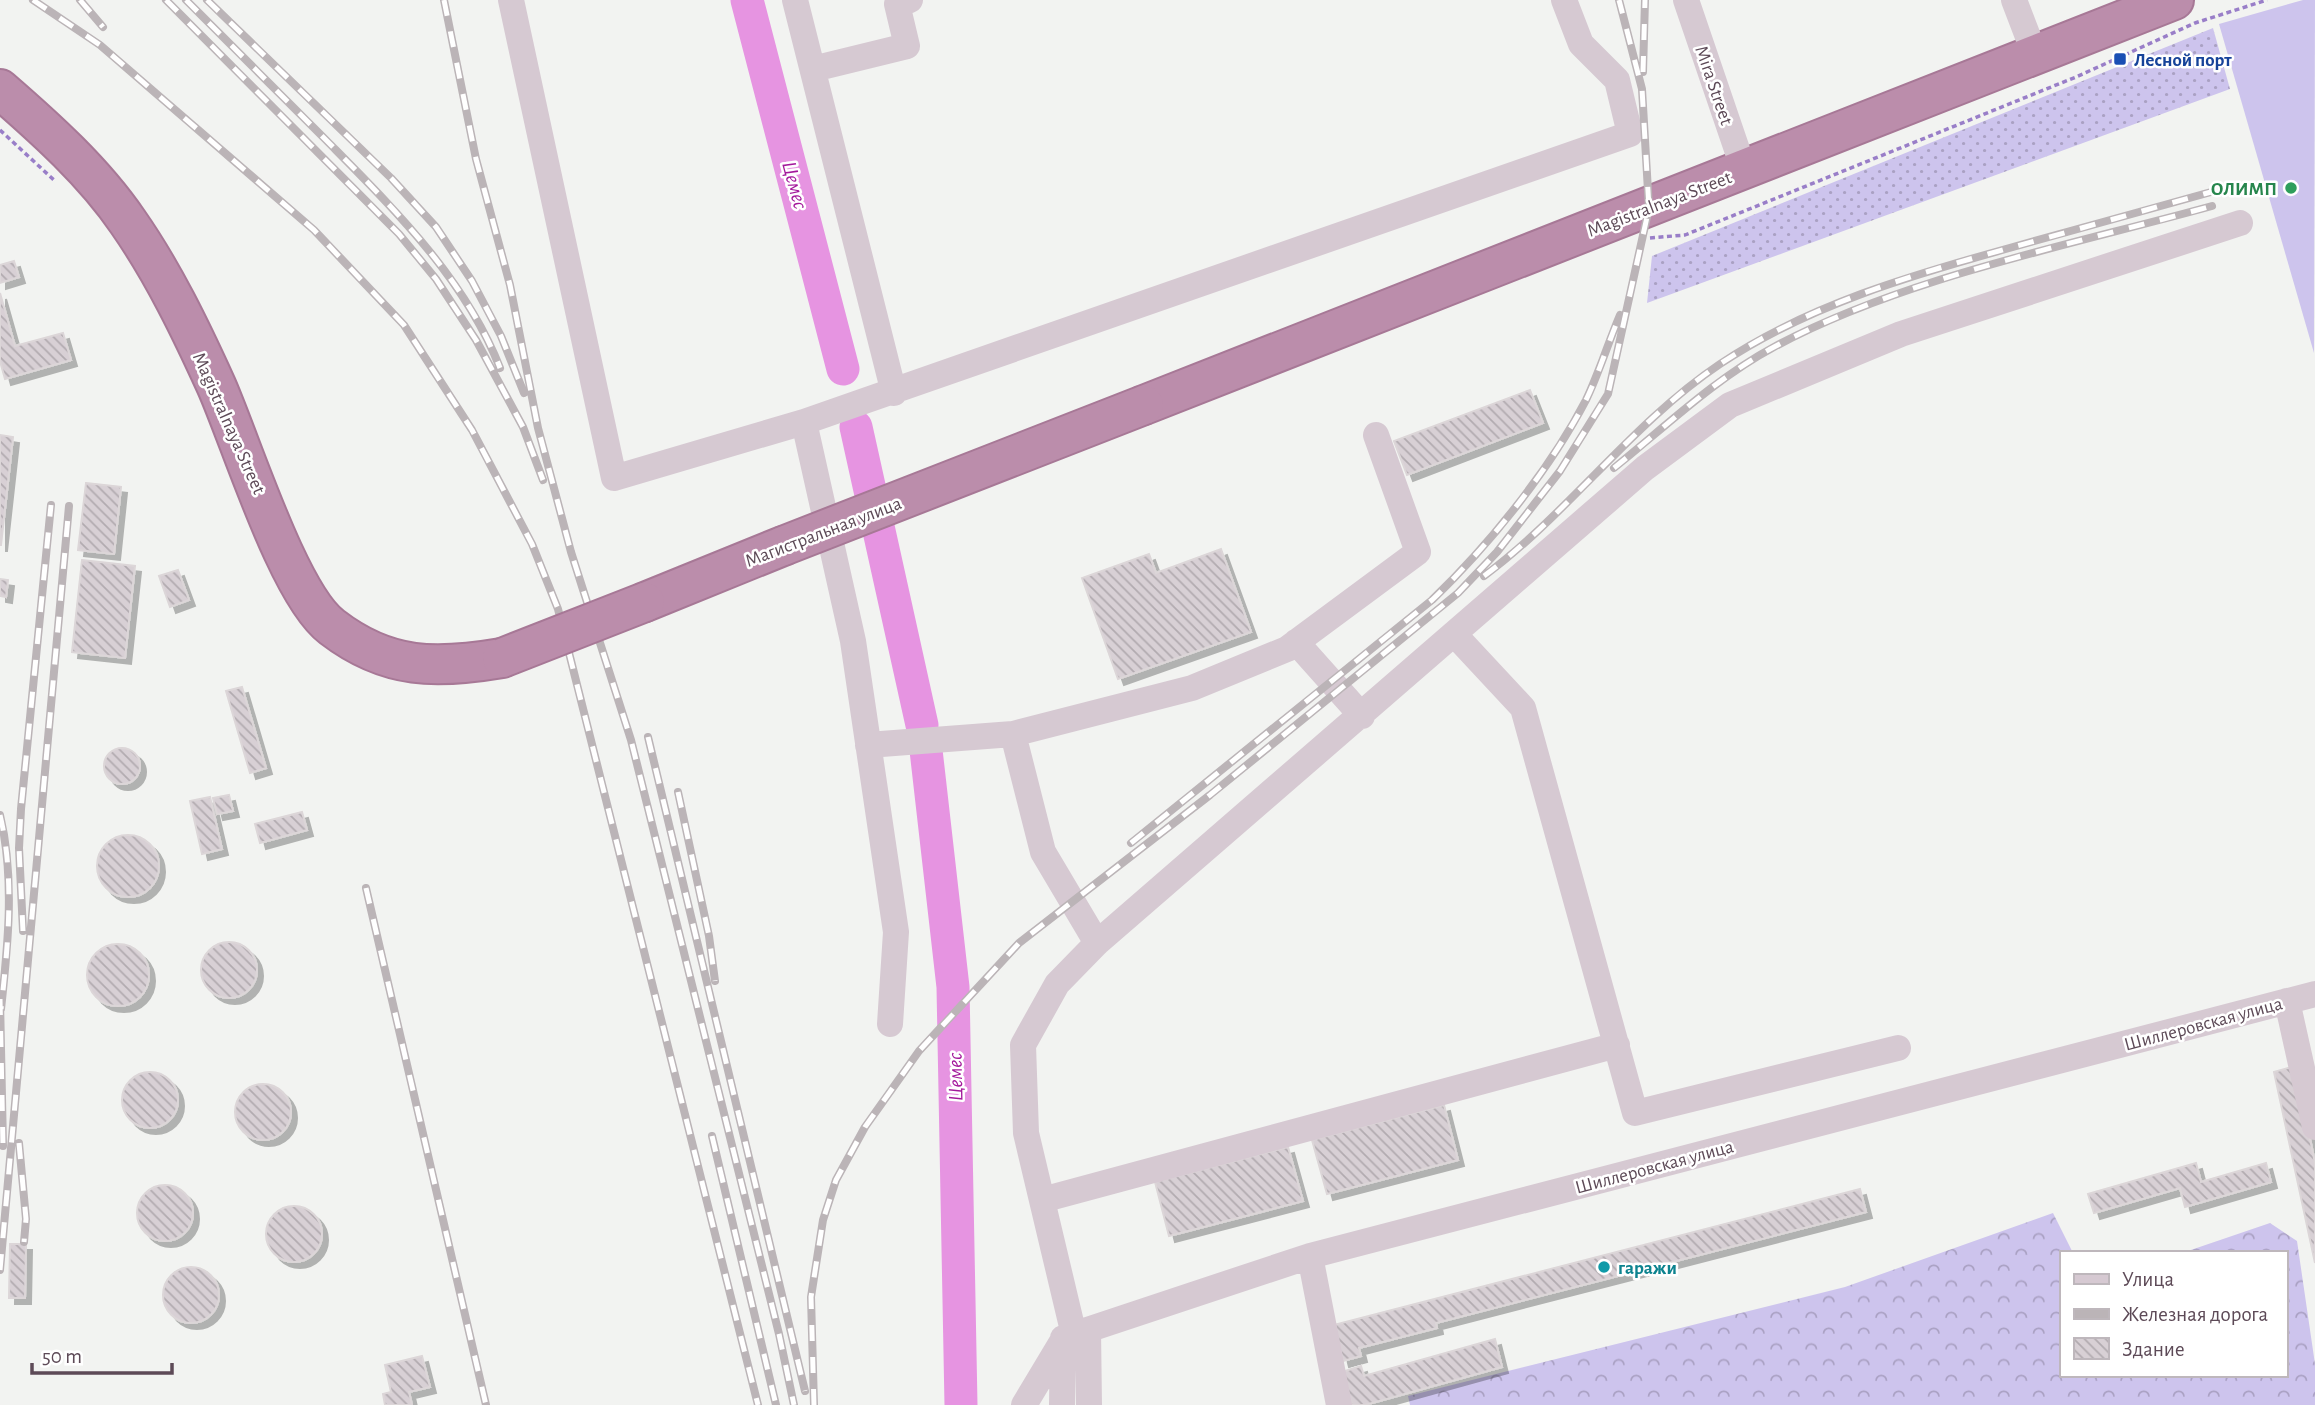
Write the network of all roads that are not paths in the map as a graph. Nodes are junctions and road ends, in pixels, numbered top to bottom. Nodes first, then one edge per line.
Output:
1 (511, 0) edge
2 (795, 0) edge
3 (910, 0) edge
4 (1564, 0) edge
5 (1686, 0) edge
6 (2014, 0) edge
7 (2173, 0) edge
8 (2035, 55) junction
9 (813, 69) junction
10 (0, 89) edge
11 (1744, 170) junction
12 (2240, 223) dead end
13 (894, 393) junction
14 (1144, 405) joint
15 (804, 422) junction
16 (1376, 435) dead end
17 (1455, 635) junction
18 (1296, 642) junction
19 (502, 658) joint
20 (1362, 716) junction
21 (1013, 734) junction
22 (868, 745) junction
23 (1097, 943) junction
24 (2315, 994) edge
25 (2287, 1001) junction
26 (890, 1024) dead end
27 (1616, 1045) junction
28 (1898, 1048) dead end
29 (2315, 1127) edge
30 (1041, 1200) junction
31 (1310, 1256) junction
32 (1075, 1334) junction
33 (1024, 1405) edge
34 (1062, 1405) edge
35 (1089, 1405) edge
36 (1339, 1405) edge

1 - 15 street
2 - 9 street
3 - 9 street
4 - 13 street
5 - 11 street, Mira Street
6 - 8 street
7 - 8 highway, Magistralnaya Street
8 - 11 highway, Magistralnaya Street
9 - 13 street
10 - 19 highway, Magistralnaya Street
11 - 14 highway, Magistralnaya Street
12 - 17 street
13 - 15 street
14 - 19 highway, Магистральная улица, bridge
15 - 22 street
16 - 18 street
17 - 20 street
17 - 27 street
18 - 20 street
18 - 21 street
20 - 23 street
21 - 22 street
21 - 23 street
22 - 26 street
23 - 30 street
24 - 25 street, Шиллеровская улица
25 - 29 street
25 - 31 street, Шиллеровская улица
27 - 28 street
27 - 30 street
30 - 32 street
31 - 32 street, Шиллеровская улица
31 - 36 street
32 - 33 street
32 - 34 street
32 - 35 street

